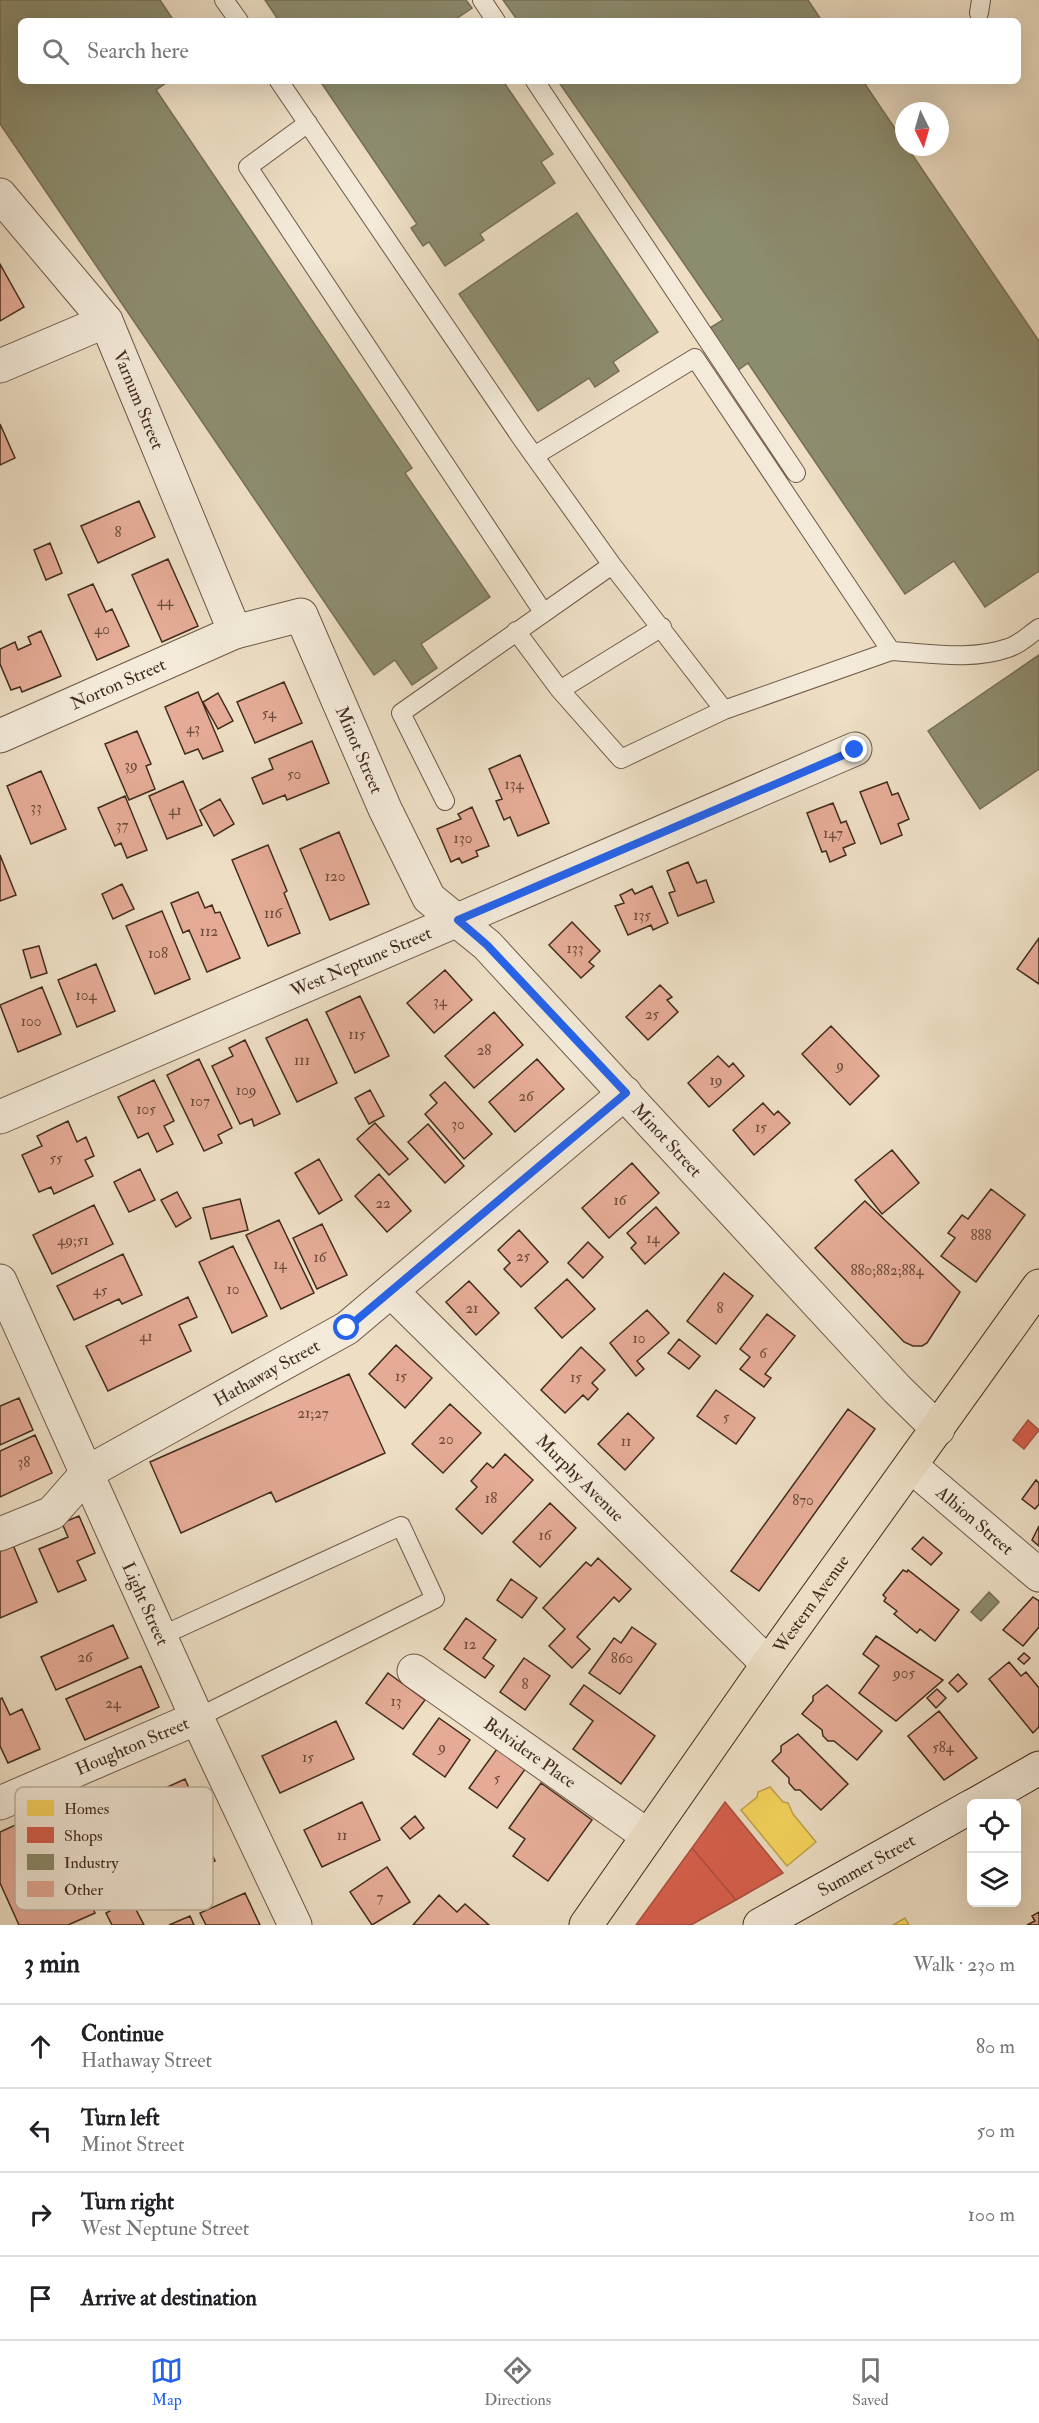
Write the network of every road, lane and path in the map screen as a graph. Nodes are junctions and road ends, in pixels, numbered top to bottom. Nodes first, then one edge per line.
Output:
1 (224, 0) edge
2 (482, 0) edge
3 (236, 18) edge
4 (493, 18) edge
5 (281, 84) edge
6 (537, 84) edge
7 (308, 123) junction
8 (0, 195) edge
9 (106, 321) junction
10 (0, 366) edge
11 (534, 456) junction
12 (796, 473) dead end
13 (612, 565) junction
14 (543, 612) junction
15 (662, 627) junction
16 (1039, 628) edge
17 (516, 631) junction
18 (235, 632) junction
19 (891, 651) junction
20 (560, 690) junction
21 (724, 710) junction
22 (0, 736) edge
23 (855, 750) dead end
24 (445, 801) dead end
25 (458, 920) junction
26 (626, 1093) junction
27 (0, 1117) edge
28 (0, 1281) edge
29 (391, 1291) junction
30 (1034, 1303) edge
31 (938, 1429) junction
32 (911, 1466) junction
33 (88, 1472) junction
34 (0, 1534) edge
35 (1039, 1575) edge
36 (160, 1636) junction
37 (768, 1664) junction
38 (414, 1671) dead end
39 (197, 1718) junction
40 (1039, 1768) edge
41 (37, 1787) edge
42 (15, 1797) edge
43 (983, 1799) edge
44 (0, 1803) edge
45 (967, 1809) edge
46 (648, 1836) junction
47 (295, 1925) edge
48 (586, 1925) edge
49 (760, 1925) edge

1 - 3 lane
2 - 4 lane
5 - 7 lane
6 - 12 lane
7 - 11 lane
7 - 14 lane
8 - 9 street, Varnum Street
9 - 10 street
9 - 18 street, Varnum Street
11 - 13 lane
11 - 19 lane
13 - 14 lane
13 - 15 lane
14 - 17 lane
15 - 20 lane
15 - 21 lane
16 - 19 lane
17 - 20 lane
17 - 24 lane
18 - 22 street, Norton Street
18 - 25 street, Minot Street
19 - 21 lane
20 - 21 lane
23 - 25 street, West Neptune Street
25 - 26 street, Minot Street
25 - 27 street, West Neptune Street
26 - 29 street, Hathaway Street
26 - 31 street, Minot Street
28 - 33 street, Light Street
29 - 33 street, Hathaway Street
29 - 37 street, Murphy Avenue
30 - 31 main road, Western Avenue
31 - 32 main road, Western Avenue
32 - 35 street, Albion Street
32 - 37 main road, Western Avenue
33 - 34 street, Hathaway Street
33 - 36 street, Light Street
36 - 39 street, Light Street
36 - 39 lane
37 - 46 main road, Western Avenue
38 - 46 street, Belvidere Place
39 - 41 street, Houghton Street
39 - 47 street, Light Street
40 - 43 street
42 - 44 street, Houghton Street
45 - 49 street, Summer Street
46 - 48 main road, Western Avenue

